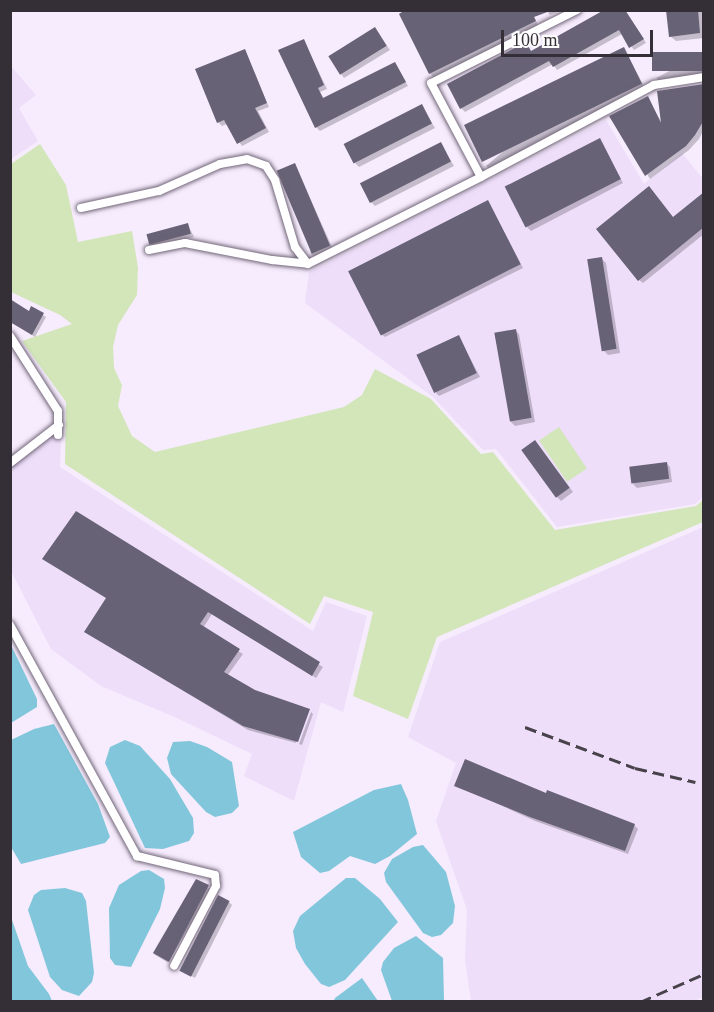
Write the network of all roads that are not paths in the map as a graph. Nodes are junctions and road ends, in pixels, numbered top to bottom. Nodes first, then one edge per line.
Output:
1 (577, 10) edge
2 (704, 77) edge
3 (481, 177) junction
4 (81, 208) dead end
5 (149, 250) dead end
6 (308, 264) junction
7 (10, 336) edge
8 (59, 425) junction
9 (58, 435) dead end
10 (10, 463) edge
11 (10, 625) edge
12 (174, 966) dead end

1 - 3 street
2 - 3 street
3 - 6 street
4 - 6 street
5 - 6 street
7 - 8 street
8 - 9 street
8 - 10 street
11 - 12 street

